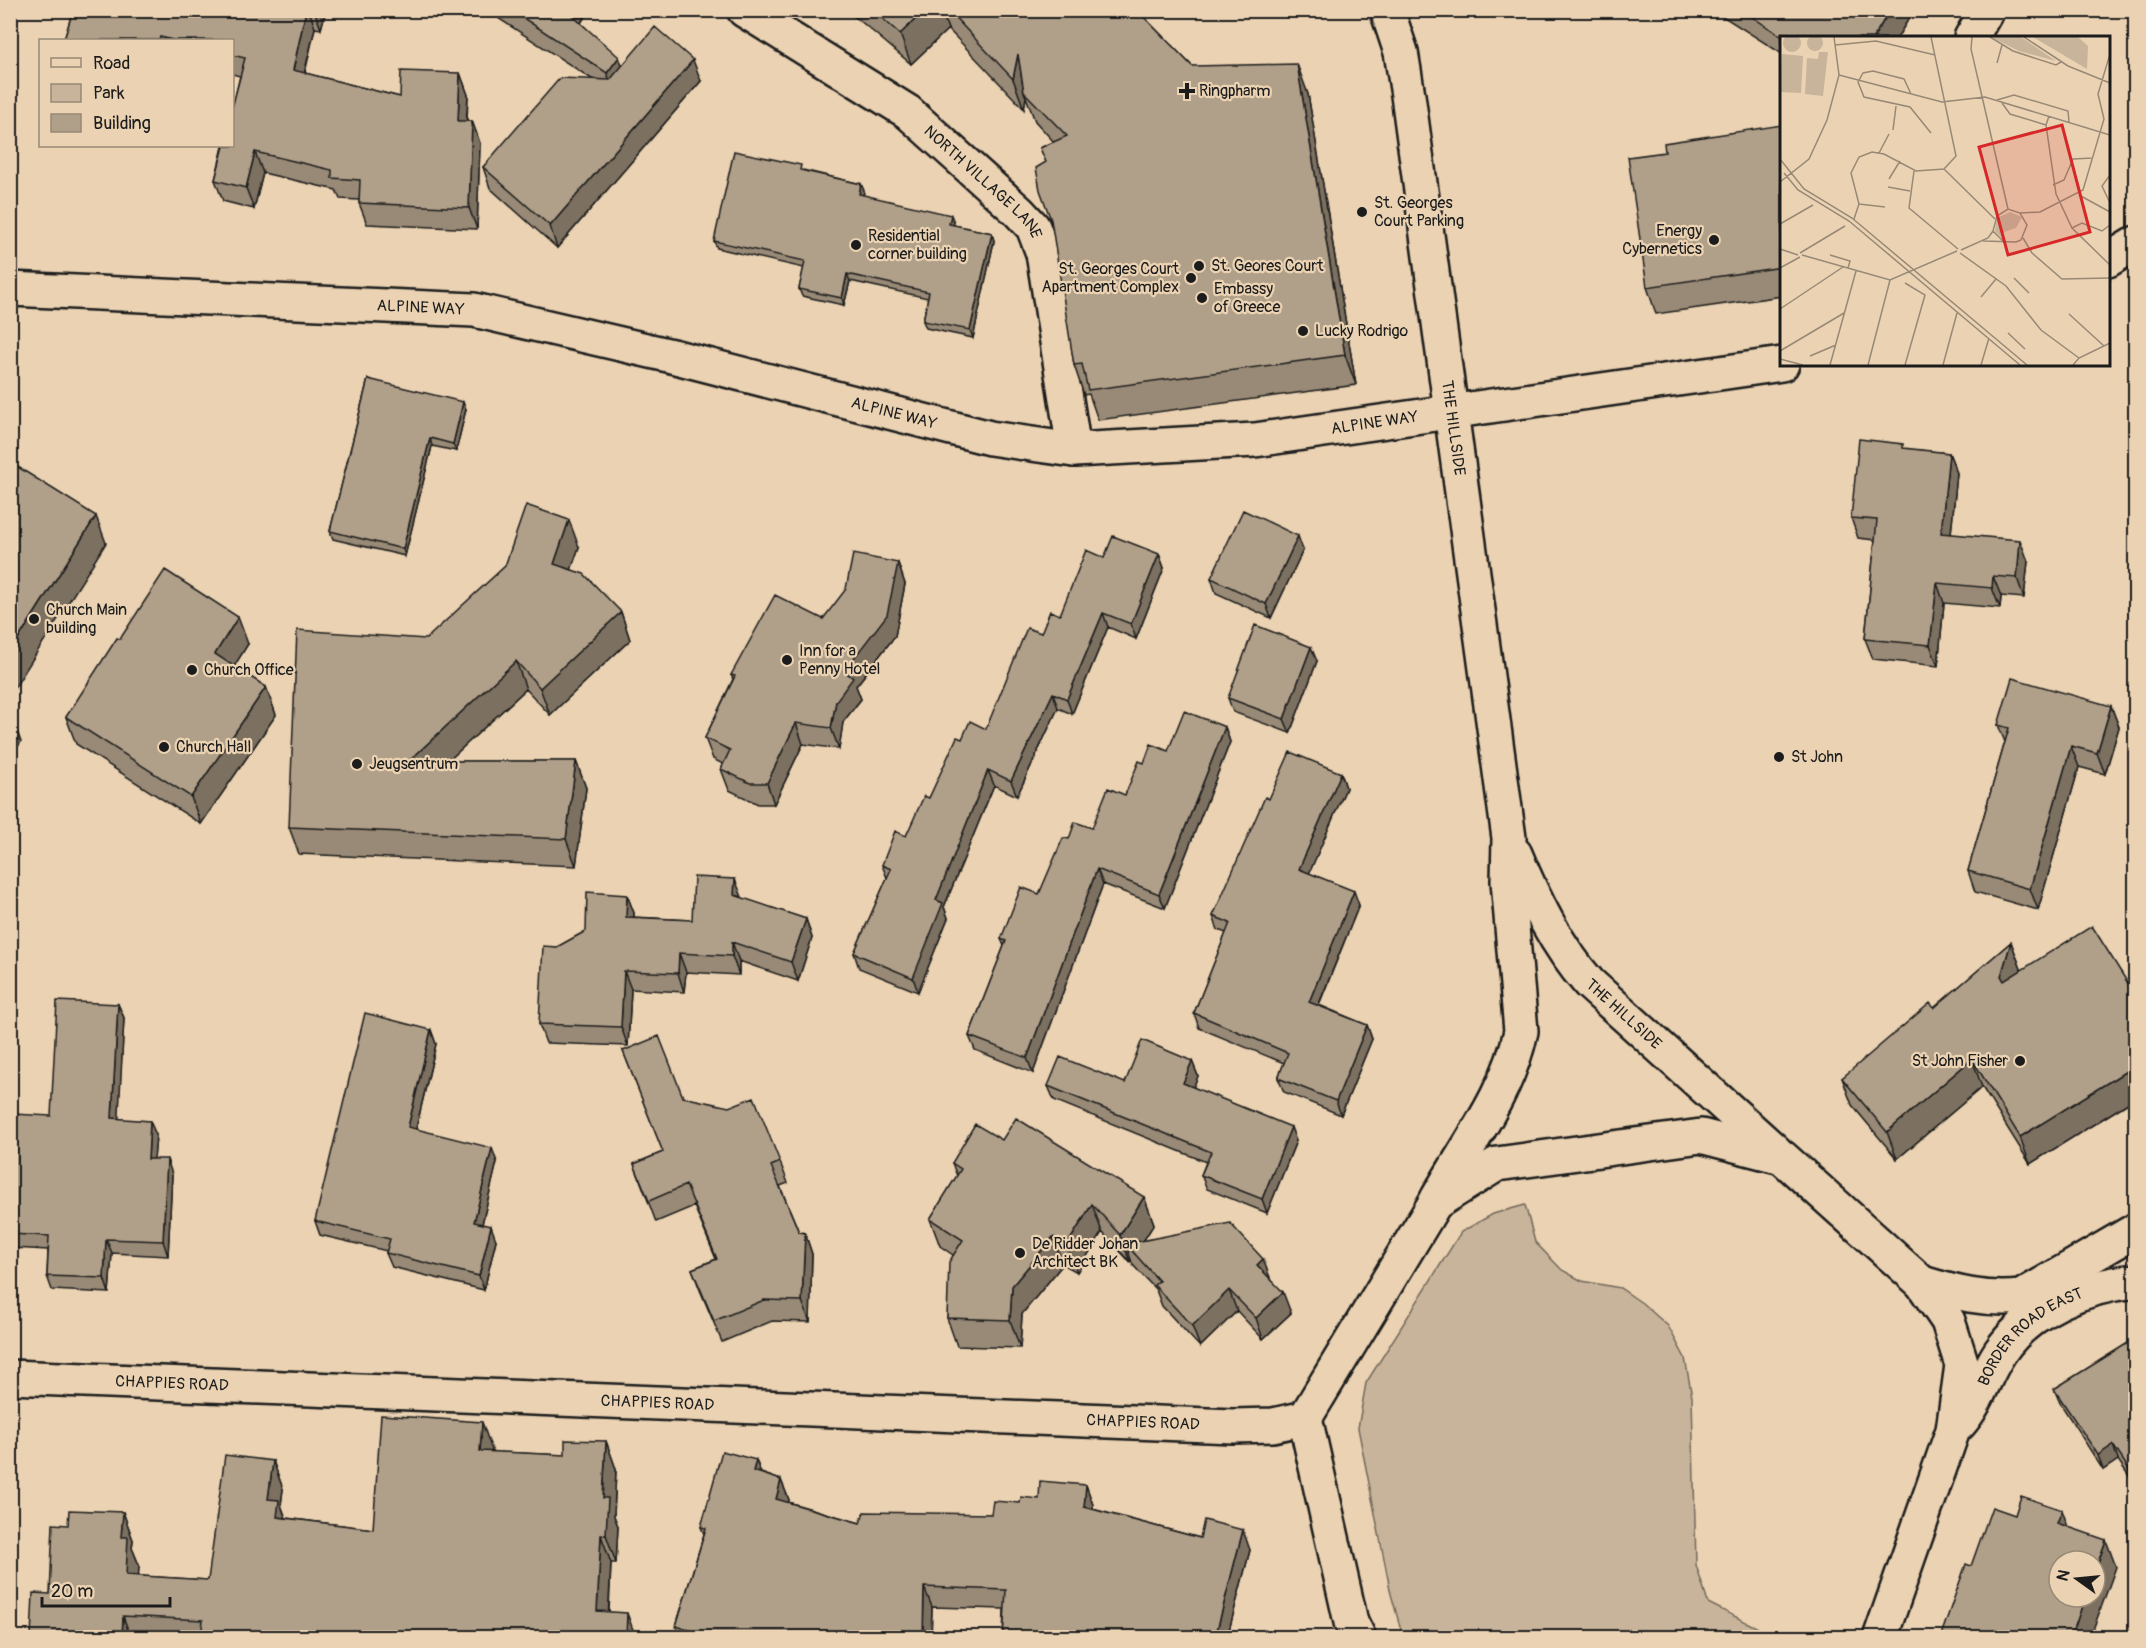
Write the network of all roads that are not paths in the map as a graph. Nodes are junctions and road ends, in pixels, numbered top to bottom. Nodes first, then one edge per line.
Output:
1 (744, 10) edge
2 (1988, 10) edge
3 (1397, 14) edge
4 (1972, 36) edge
5 (2136, 243) edge
6 (2110, 259) edge
7 (10, 290) edge
8 (1780, 364) edge
9 (1451, 413) junction
10 (1074, 450) junction
11 (1509, 838) junction
12 (1782, 1157) junction
13 (1435, 1203) junction
14 (2136, 1230) edge
15 (2136, 1281) edge
16 (1922, 1283) junction
17 (2059, 1290) junction
18 (10, 1377) edge
19 (1305, 1418) junction
20 (1953, 1430) junction
21 (1354, 1632) edge
22 (1880, 1638) edge

1 - 10 street, NORTH VILLAGE LANE
2 - 4 street
3 - 9 street, THE HILLSIDE
5 - 6 street
7 - 10 street, ALPINE WAY
8 - 9 street, ALPINE WAY
9 - 10 street, ALPINE WAY
9 - 11 street, THE HILLSIDE
11 - 12 street, THE HILLSIDE
11 - 13 street, THE HILLSIDE
12 - 13 street
12 - 16 street, THE HILLSIDE
13 - 19 street, THE HILLSIDE
14 - 17 street, BORDER ROAD EAST
15 - 17 street, BORDER ROAD EAST
16 - 17 street, BORDER ROAD EAST
16 - 20 street
17 - 20 street, BORDER ROAD EAST
18 - 19 street, CHAPPIES ROAD
19 - 21 street
20 - 22 street

